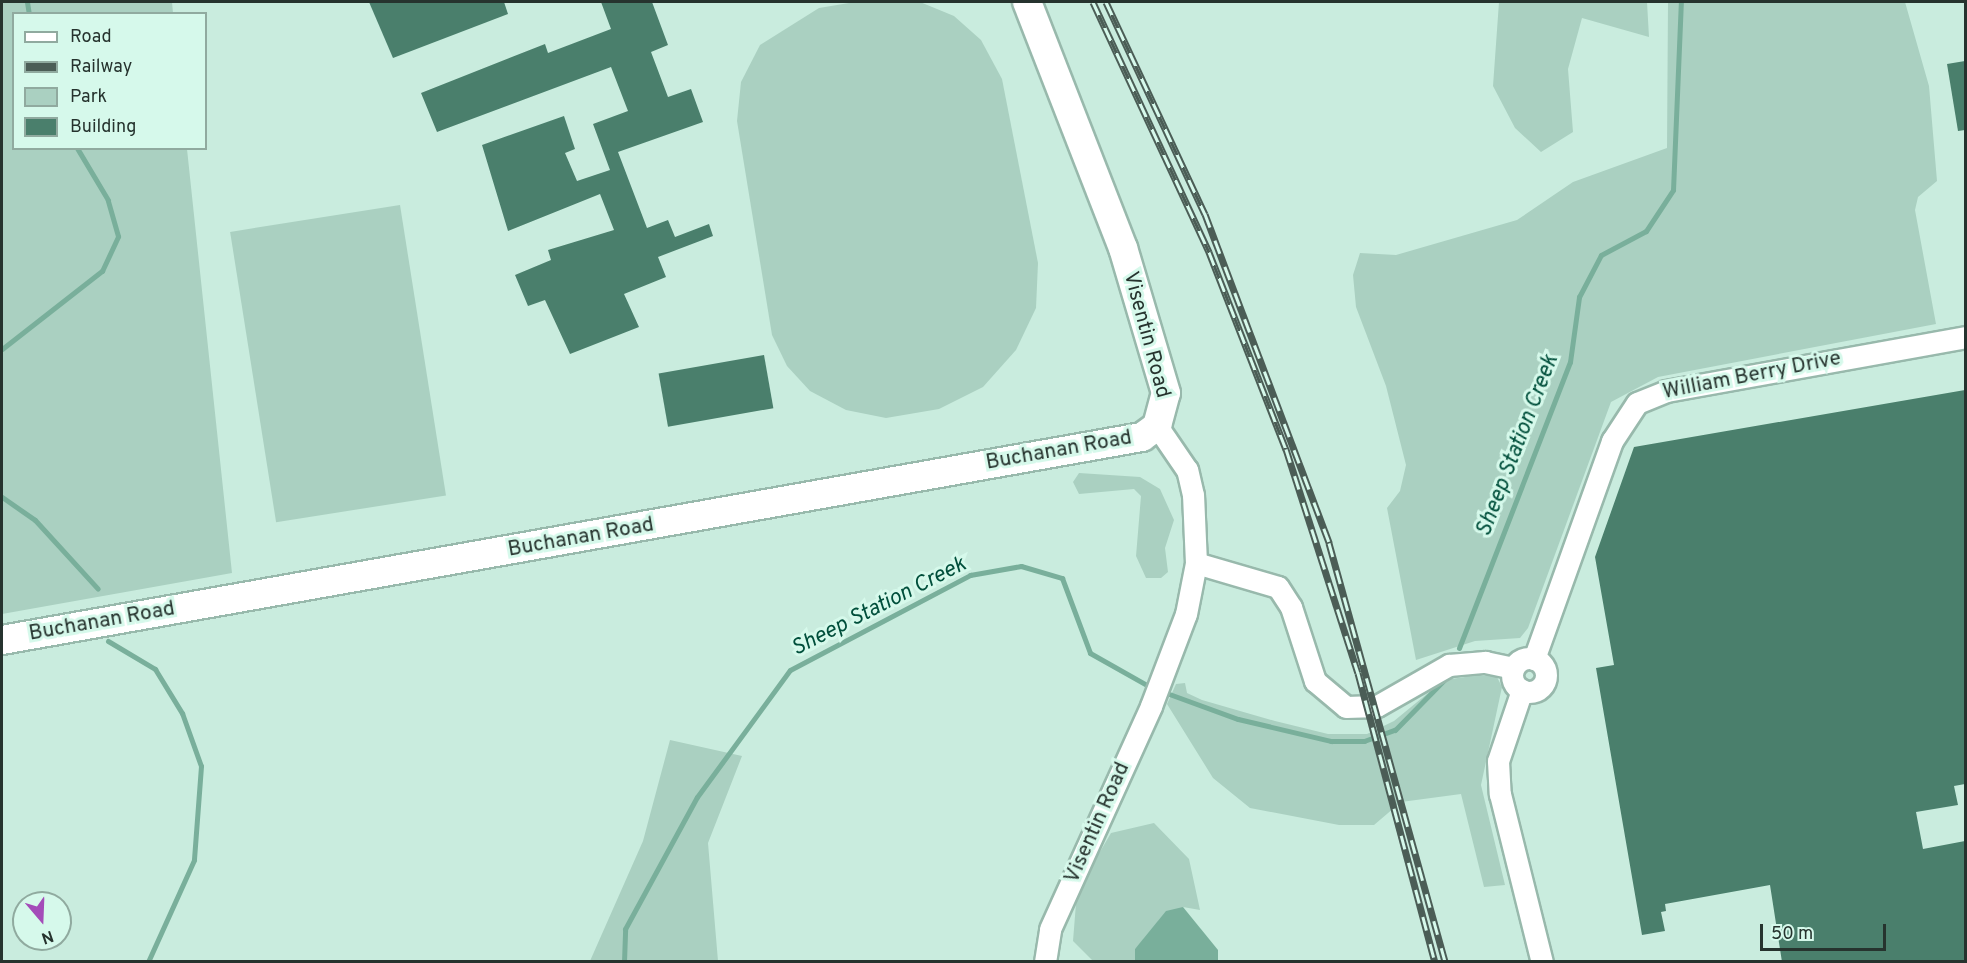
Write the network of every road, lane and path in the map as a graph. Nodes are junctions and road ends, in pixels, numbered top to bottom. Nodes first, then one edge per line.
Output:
1 (1025, 4) edge
2 (1965, 337) edge
3 (1157, 426) junction
4 (1196, 562) junction
5 (2, 640) edge
6 (1534, 659) junction
7 (1513, 668) junction
8 (1522, 690) junction
9 (1045, 962) edge
10 (1542, 962) edge

1 - 3 main road, Visentin Road
2 - 6 street, William Berry Drive
3 - 4 street, Visentin Road
3 - 5 main road, Buchanan Road
4 - 7 street
4 - 9 street, Visentin Road
6 - 7 street
6 - 8 street
7 - 8 street
8 - 10 street

